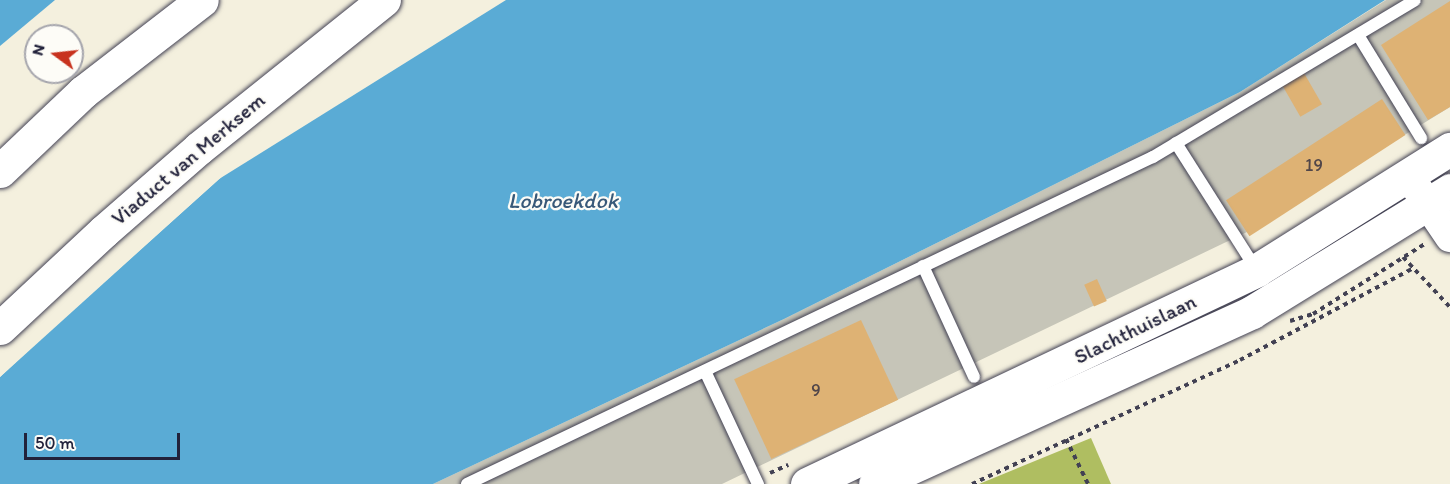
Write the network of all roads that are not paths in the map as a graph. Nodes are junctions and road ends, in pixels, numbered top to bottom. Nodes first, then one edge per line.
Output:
1 (202, 0) edge
2 (384, 0) edge
3 (1416, 0) edge
4 (1358, 35) junction
5 (1176, 143) junction
6 (1436, 143) edge
7 (0, 171) edge
8 (1408, 175) junction
9 (1439, 197) edge
10 (1448, 234) edge
11 (922, 266) junction
12 (1257, 270) junction
13 (0, 328) edge
14 (705, 371) junction
15 (974, 377) dead end
16 (802, 472) edge
17 (757, 482) edge
18 (467, 484) edge
19 (875, 484) edge

1 - 7 main road
2 - 13 main road, Viaduct van Merksem
3 - 4 lane
4 - 5 lane
4 - 6 lane
5 - 11 lane
5 - 12 lane
6 - 8 main road, Slachthuislaan
8 - 9 street
8 - 12 main road, Slachthuislaan
9 - 10 street
9 - 19 main road, Slachthuislaan
11 - 14 lane
11 - 15 lane
12 - 16 main road, Slachthuislaan
14 - 17 lane
14 - 18 lane

